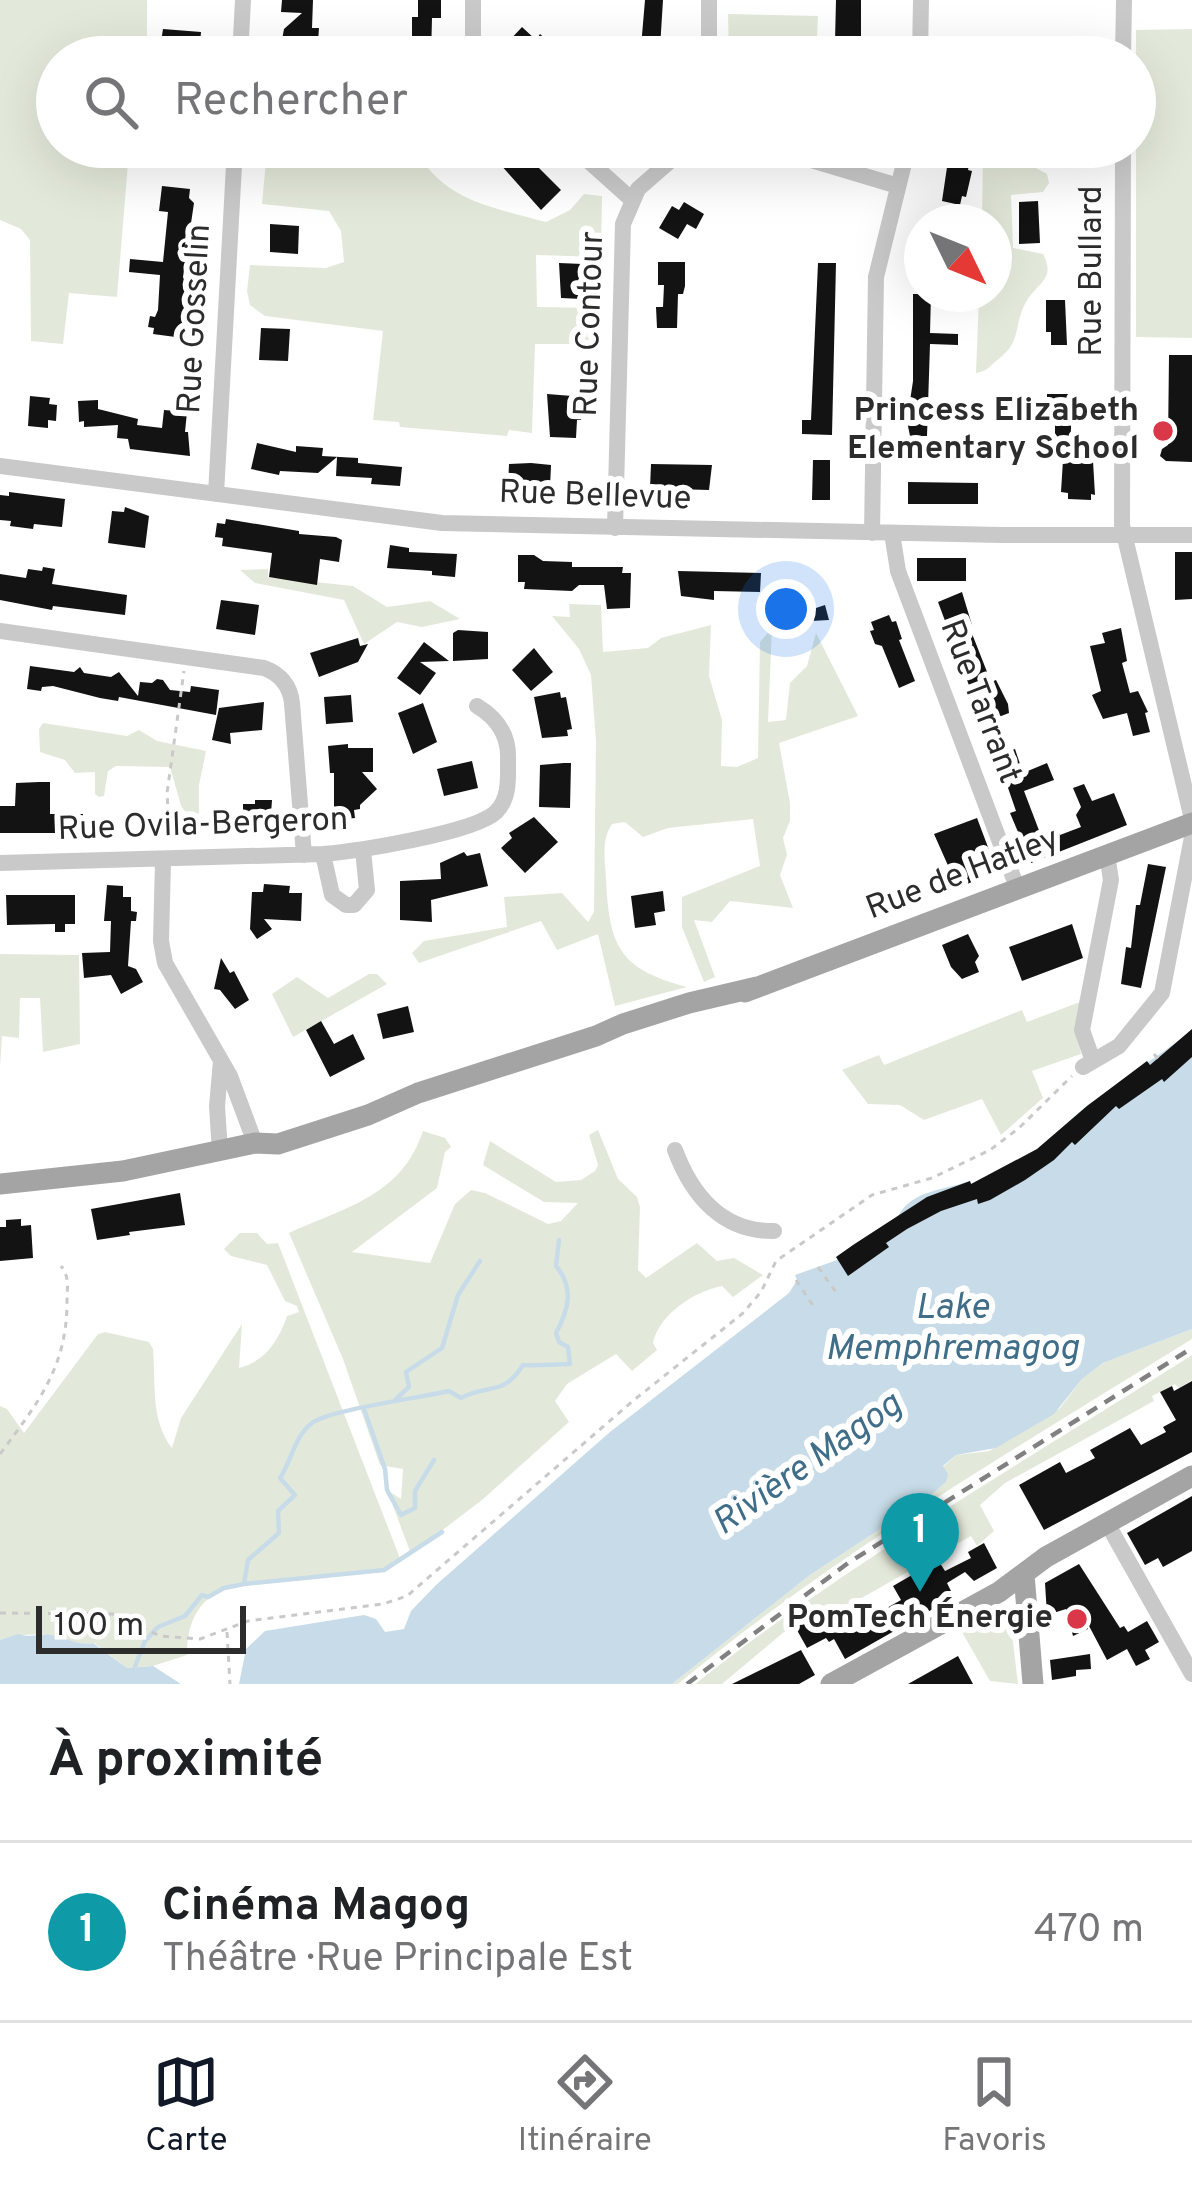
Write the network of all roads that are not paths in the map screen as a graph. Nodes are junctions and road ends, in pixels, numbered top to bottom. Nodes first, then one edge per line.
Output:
1 (243, 0) edge
2 (473, 0) edge
3 (709, 0) edge
4 (921, 0) edge
5 (1124, 0) edge
6 (241, 36) edge
7 (473, 36) edge
8 (709, 36) edge
9 (920, 36) edge
10 (1124, 36) edge
11 (234, 168) edge
12 (596, 168) edge
13 (658, 168) edge
14 (838, 168) edge
15 (903, 168) edge
16 (1123, 168) edge
17 (898, 186) junction
18 (631, 199) junction
19 (0, 466) edge
20 (216, 494) junction
21 (615, 528) junction
22 (872, 533) junction
23 (892, 533) junction
24 (1124, 535) junction
25 (1192, 535) edge
26 (0, 632) edge
27 (477, 706) dead end
28 (1192, 821) edge
29 (1192, 837) edge
30 (363, 850) junction
31 (314, 855) junction
32 (1107, 855) junction
33 (167, 861) junction
34 (0, 863) edge
35 (1018, 890) junction
36 (221, 1060) junction
37 (255, 1143) junction
38 (675, 1150) dead end
39 (220, 1152) junction
40 (0, 1184) edge
41 (774, 1231) dead end
42 (1192, 1476) edge
43 (1107, 1523) junction
44 (1024, 1574) junction
45 (1192, 1674) edge
46 (831, 1684) edge
47 (1034, 1684) edge

1 - 6 street
2 - 7 street
3 - 8 street
4 - 9 street
5 - 10 street
11 - 20 street, Rue Gosselin
12 - 18 street
13 - 18 street, Rue Contour
14 - 17 street
15 - 17 street
16 - 24 street, Rue Bullard
17 - 22 street
18 - 21 street, Rue Contour
19 - 20 street, Rue Bellevue
20 - 21 street, Rue Bellevue
21 - 22 street, Rue Bellevue
22 - 23 street, Rue Bellevue
23 - 24 street, Rue Bellevue
23 - 35 street, Rue Tarrant
24 - 25 street, Rue Bellevue
24 - 28 street, Rue Bullard
26 - 31 street
27 - 30 street, Rue Ovila-Bergeron
28 - 32 main road, Rue de Hatley
29 - 32 street
30 - 31 street, Rue Ovila-Bergeron
30 - 31 street
31 - 33 street, Rue Ovila-Bergeron
32 - 35 main road, Rue de Hatley
33 - 34 street, Rue Ovila-Bergeron
33 - 36 street
35 - 37 main road, Rue de Hatley
36 - 37 street
36 - 39 street
37 - 39 main road, Rue de Hatley
38 - 41 street
39 - 40 main road, Rue de Hatley
42 - 43 main road
43 - 44 main road
43 - 45 street
44 - 46 main road
44 - 47 main road

